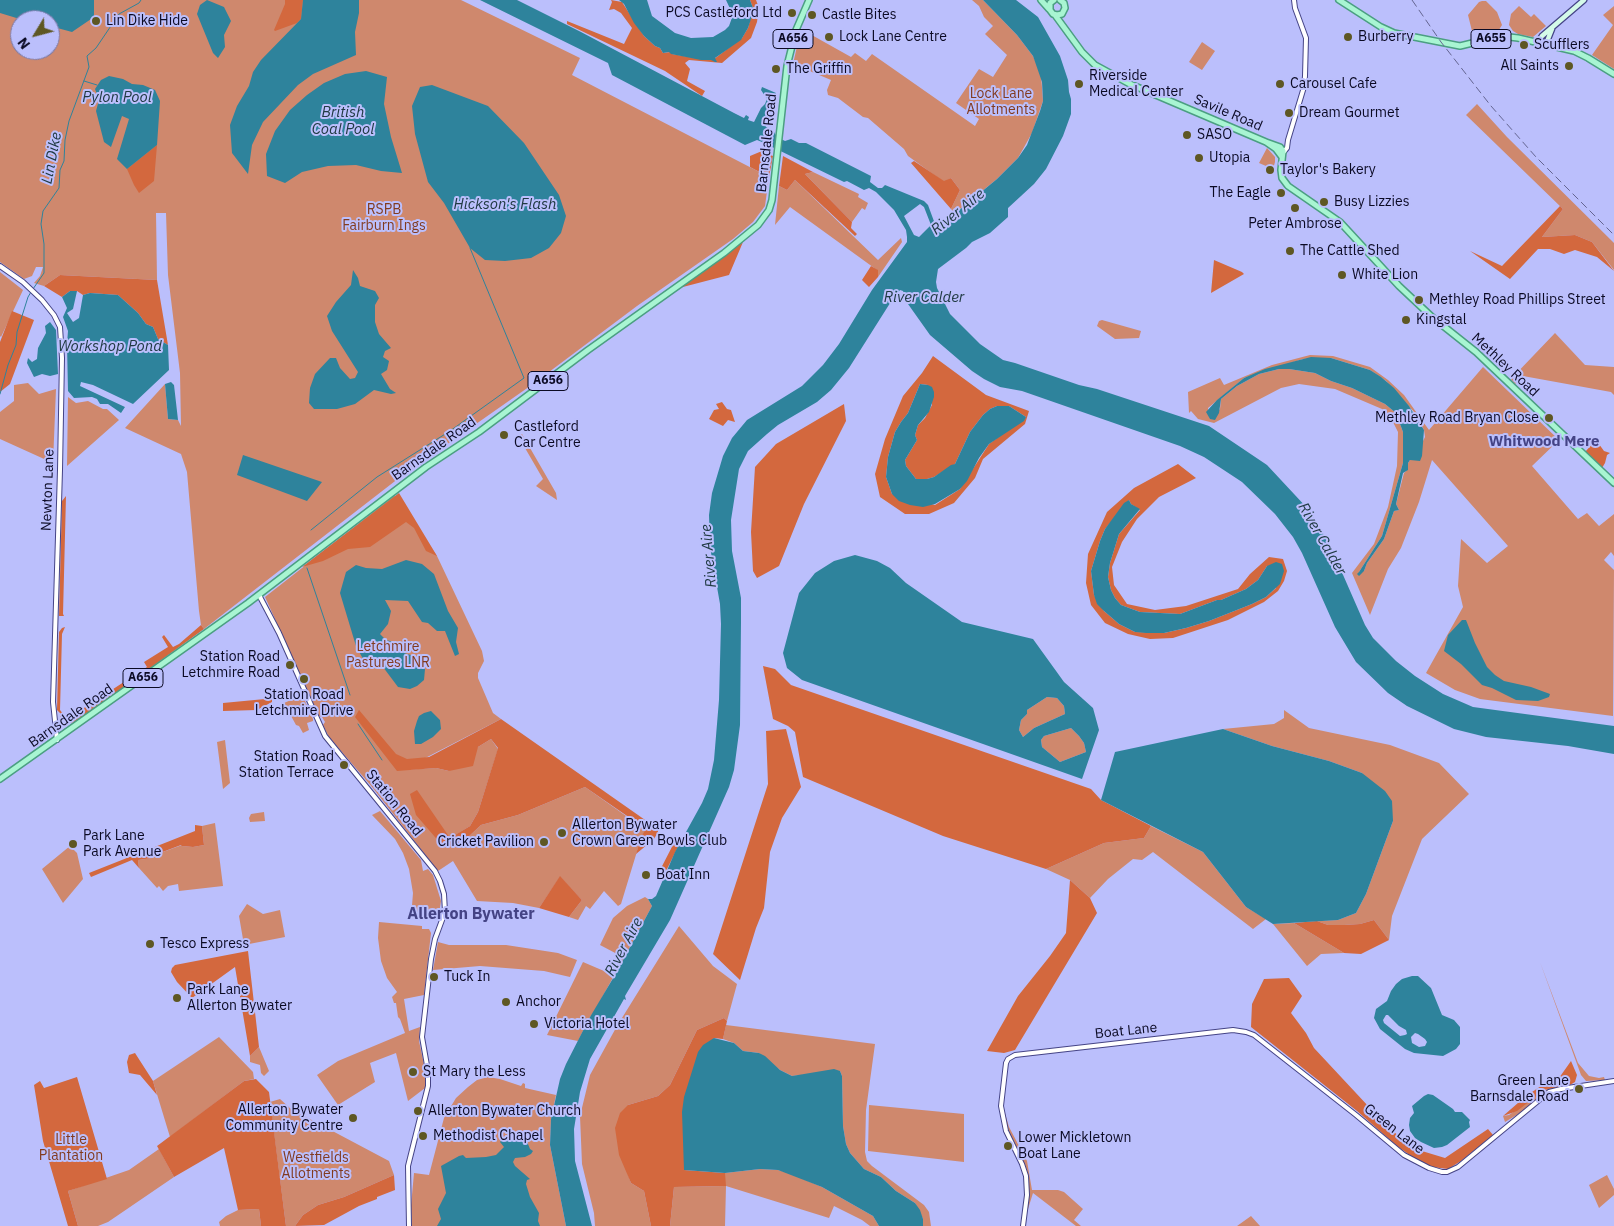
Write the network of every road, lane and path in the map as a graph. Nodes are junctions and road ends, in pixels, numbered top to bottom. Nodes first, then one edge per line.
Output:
1 (809, 0) edge
2 (1041, 0) edge
3 (1060, 0) edge
4 (1070, 0) edge
5 (1339, 0) edge
6 (1584, 0) edge
7 (1053, 1) edge
8 (1295, 1) edge
9 (1050, 10) junction
10 (1064, 10) junction
11 (1055, 15) junction
12 (1062, 22) junction
13 (1554, 26) junction
14 (1538, 42) junction
15 (1546, 44) junction
16 (1614, 74) edge
17 (1282, 154) junction
18 (0, 266) edge
19 (1614, 483) edge
20 (259, 594) junction
21 (57, 740) junction
22 (0, 779) edge
23 (1246, 1032) joint
24 (1614, 1081) edge
25 (409, 1226) edge
26 (1023, 1226) edge

1 - 20 main road, Barnsdale Road / A656
2 - 7 main road
2 - 9 main road
3 - 10 main road
4 - 10 main road
5 - 14 main road, A655
6 - 13 main road
7 - 9 main road
8 - 17 street
9 - 11 main road, Savile Road
10 - 11 main road
10 - 12 main road
11 - 12 main road, Savile Road
12 - 17 main road, Savile Road
13 - 14 main road
13 - 15 main road
14 - 15 main road, A655
15 - 16 main road, A655
17 - 19 main road, Methley Road
18 - 21 street, Newton Lane
20 - 21 main road, Barnsdale Road / A656
20 - 25 street, Station Road
21 - 22 main road, Barnsdale Road / A656
23 - 24 street, Green Lane
23 - 26 street, Boat Lane

